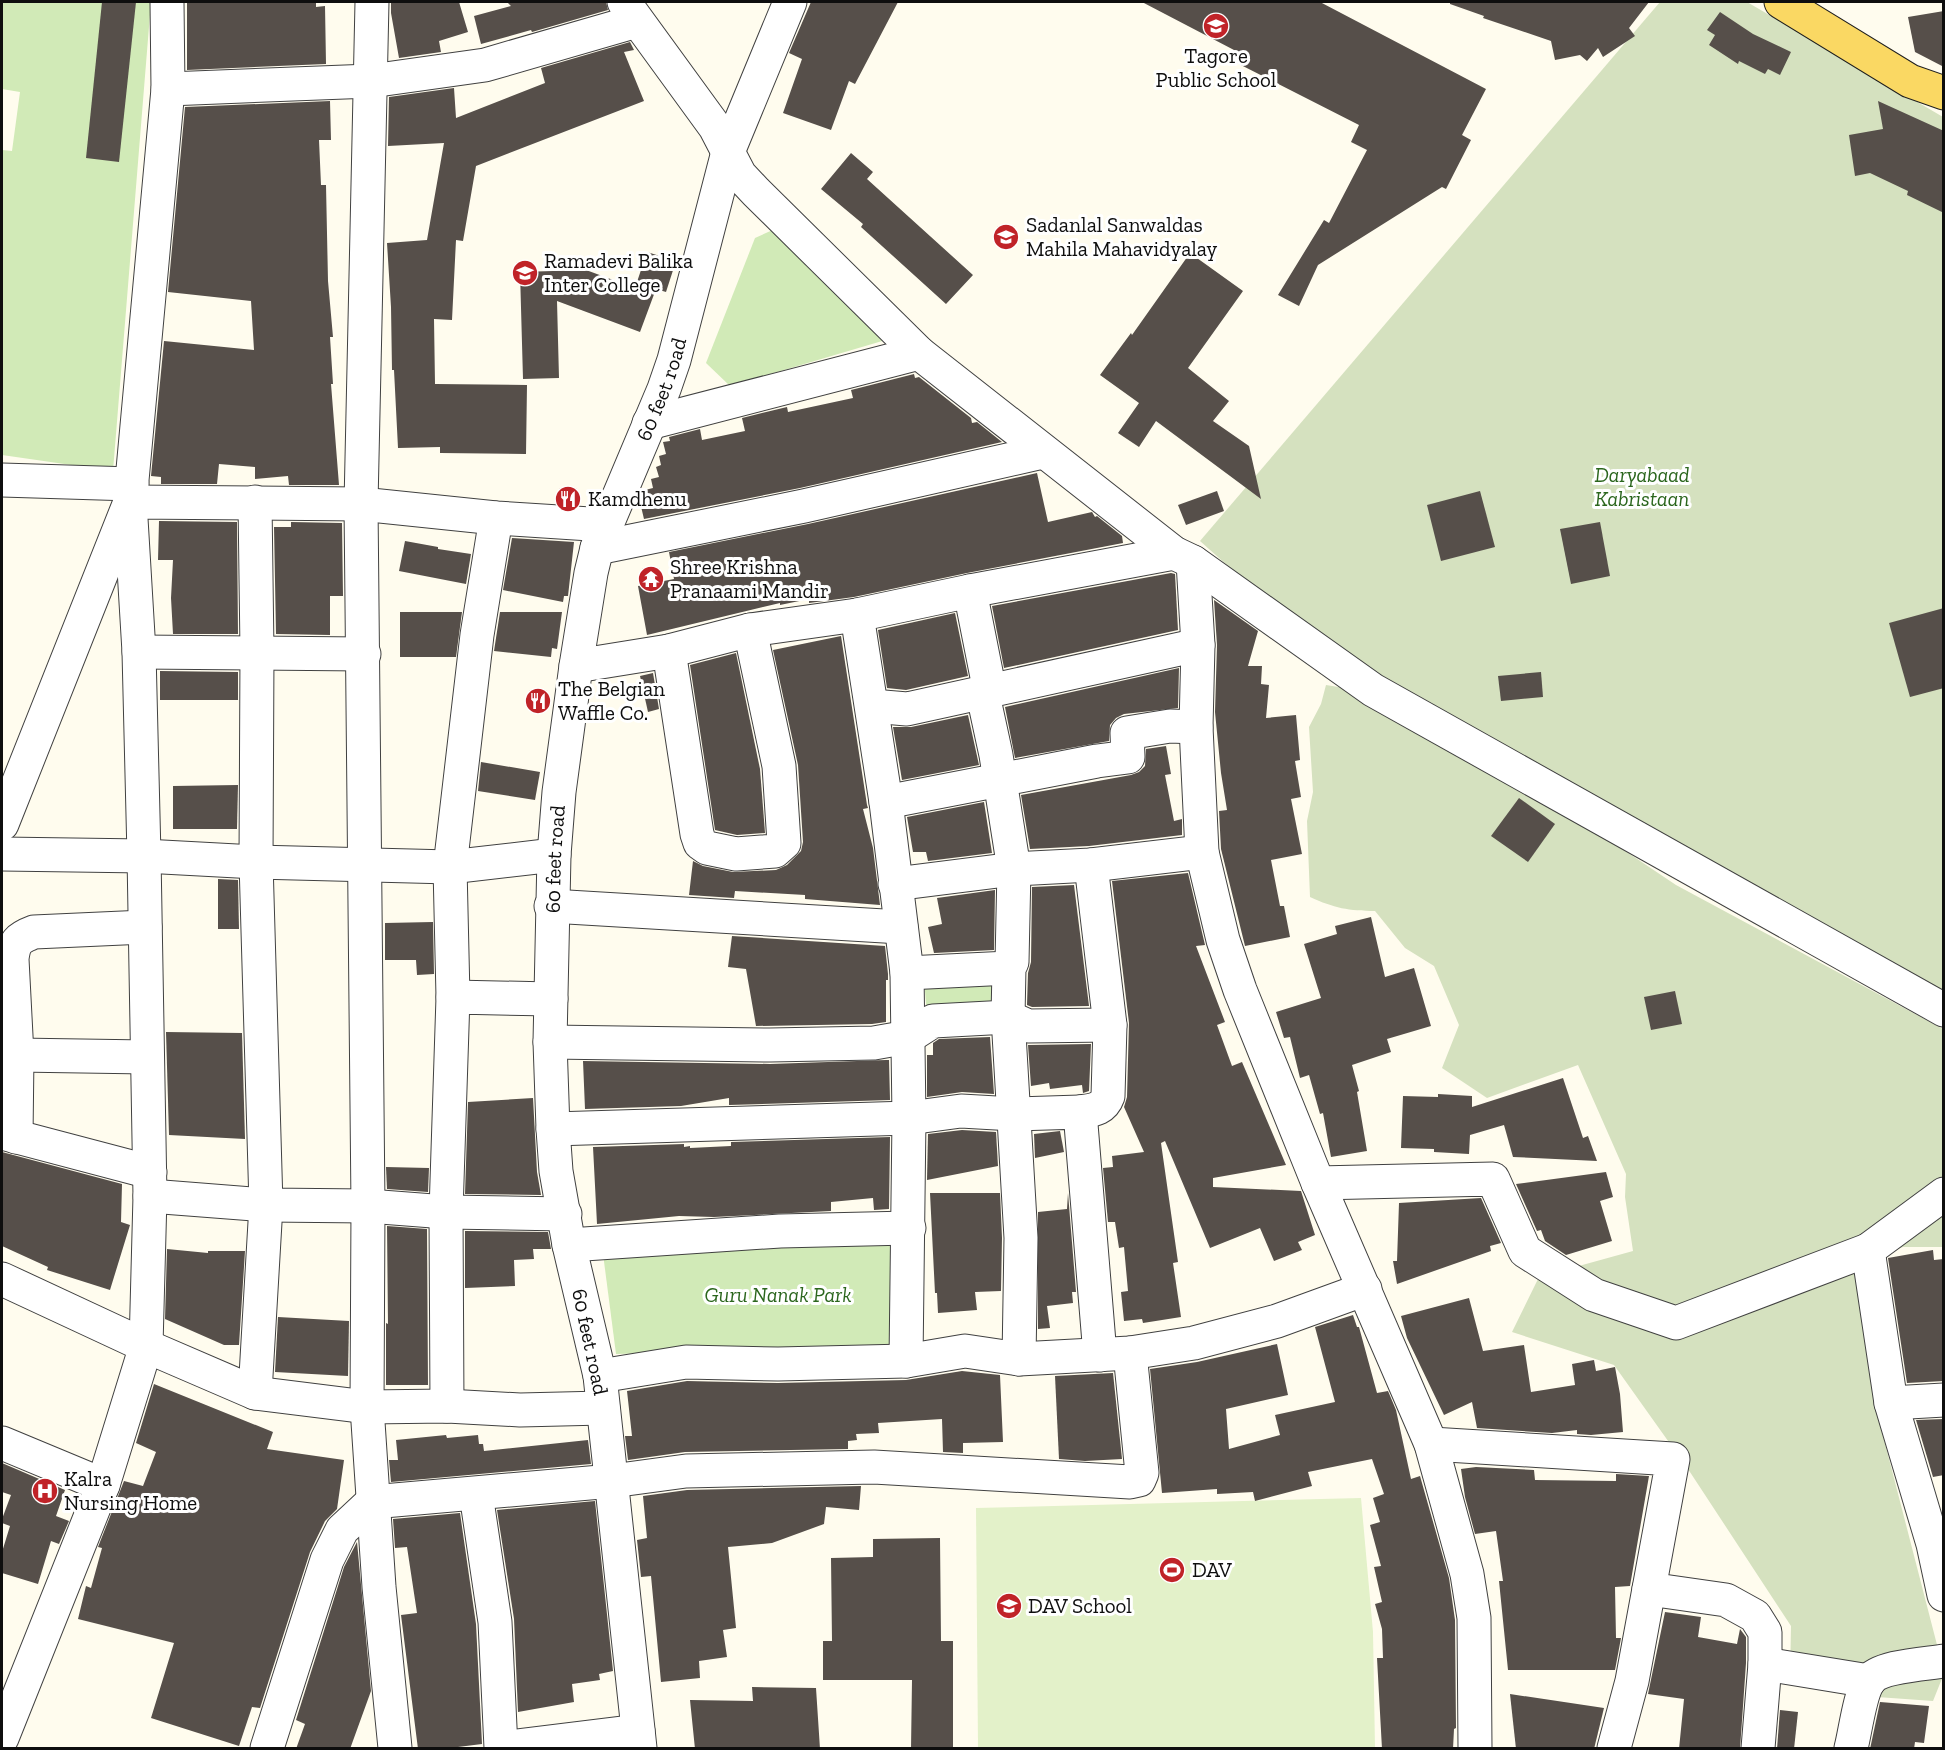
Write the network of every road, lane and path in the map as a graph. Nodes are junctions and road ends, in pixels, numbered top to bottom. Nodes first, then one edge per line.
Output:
1 (167, 2) edge
2 (372, 2) edge
3 (1781, 2) edge
4 (630, 11) edge
5 (778, 11) edge
6 (371, 81) junction
7 (168, 89) junction
8 (1944, 93) edge
9 (728, 152) junction
10 (919, 353) junction
11 (650, 423) junction
12 (1043, 452) junction
13 (2, 480) edge
14 (131, 493) junction
15 (255, 502) junction
16 (362, 504) junction
17 (496, 518) junction
18 (602, 537) junction
19 (1184, 557) junction
20 (970, 591) junction
21 (857, 615) junction
22 (750, 630) junction
23 (1198, 645) junction
24 (669, 651) junction
25 (139, 652) junction
26 (258, 652) junction
27 (364, 654) junction
28 (576, 666) junction
29 (990, 692) junction
30 (872, 706) junction
31 (1196, 727) junction
32 (999, 781) junction
33 (886, 802) junction
34 (2, 824) edge
35 (1202, 852) junction
36 (2, 854) edge
37 (554, 855) junction
38 (144, 856) junction
39 (256, 862) junction
40 (365, 865) junction
41 (1091, 865) junction
42 (450, 867) junction
43 (1014, 869) junction
44 (895, 884) junction
45 (551, 906) junction
46 (145, 927) junction
47 (901, 927) junction
48 (1009, 968) junction
49 (907, 973) junction
50 (453, 997) junction
51 (551, 999) junction
52 (1944, 1010) edge
53 (1008, 1017) junction
54 (1110, 1025) junction
55 (908, 1037) junction
56 (550, 1042) junction
57 (9, 1052) edge
58 (147, 1057) junction
59 (1080, 1112) junction
60 (1014, 1114) junction
61 (909, 1118) junction
62 (553, 1130) junction
63 (9, 1135) edge
64 (1318, 1183) junction
65 (150, 1184) junction
66 (1944, 1194) edge
67 (266, 1205) junction
68 (368, 1206) junction
69 (446, 1212) junction
70 (909, 1228) junction
71 (567, 1230) junction
72 (1868, 1250) junction
73 (2, 1279) edge
74 (1365, 1289) junction
75 (146, 1346) junction
76 (1115, 1354) junction
77 (1018, 1359) junction
78 (906, 1361) junction
79 (600, 1376) junction
80 (255, 1393) junction
81 (1944, 1400) edge
82 (1891, 1403) junction
83 (447, 1406) junction
84 (367, 1407) junction
85 (603, 1408) junction
86 (2, 1443) edge
87 (1431, 1444) junction
88 (612, 1480) junction
89 (103, 1485) junction
90 (476, 1494) junction
91 (372, 1502) junction
92 (1649, 1589) junction
93 (1944, 1595) edge
94 (1944, 1661) edge
95 (1765, 1664) junction
96 (1869, 1681) junction
97 (2, 1738) edge
98 (639, 1740) edge
99 (267, 1749) edge
100 (395, 1749) edge
101 (502, 1749) edge
102 (1475, 1749) edge
103 (1614, 1749) edge
104 (1758, 1749) edge
105 (1851, 1749) edge

1 - 7 street
2 - 6 street
3 - 8 main road
4 - 6 street
4 - 9 street
5 - 9 street, 60 feet road
6 - 7 street
6 - 16 street
7 - 14 street
9 - 10 street
9 - 11 street, 60 feet road
10 - 11 street
10 - 12 street
11 - 18 street, 60 feet road
12 - 18 street
12 - 19 street
13 - 14 street
14 - 15 street
14 - 25 street
14 - 34 street
15 - 16 street
15 - 26 street
16 - 17 street
16 - 27 street
17 - 18 street
17 - 42 street
18 - 28 street, 60 feet road
19 - 20 street
19 - 23 street
19 - 52 street
20 - 21 street
20 - 29 street
21 - 22 street
21 - 30 street
22 - 24 street
22 - 24 street
23 - 29 street
23 - 31 street
24 - 28 street
25 - 26 street
25 - 38 street
26 - 27 street
26 - 39 street
27 - 40 street
28 - 37 street, 60 feet road
29 - 30 street
29 - 32 street
30 - 33 street
31 - 32 street
31 - 35 street
32 - 33 street
32 - 43 street
33 - 44 street
35 - 41 street
35 - 64 street
36 - 38 street
37 - 42 street
37 - 45 street, 60 feet road
38 - 39 street
38 - 46 street
39 - 40 street
39 - 67 street
40 - 42 street
40 - 68 street
41 - 43 street
41 - 54 street
42 - 50 street
43 - 44 street
43 - 48 street
44 - 47 street
45 - 47 street
45 - 51 street, 60 feet road
46 - 57 street
46 - 58 street
47 - 49 street
48 - 49 street
48 - 53 street
49 - 55 street
50 - 51 street
50 - 69 street
51 - 56 street, 60 feet road
53 - 54 street
53 - 55 street
53 - 60 street
54 - 59 street
55 - 56 street
55 - 61 street
56 - 62 street, 60 feet road
57 - 58 street
57 - 63 street
58 - 65 street
59 - 60 street
59 - 76 street
60 - 61 street
60 - 77 street
61 - 62 street
61 - 70 street
62 - 71 street, 60 feet road
63 - 65 street
64 - 72 street
64 - 74 street
65 - 67 street
65 - 75 street
66 - 72 street
67 - 68 street
67 - 80 street
68 - 69 street
68 - 84 street
69 - 71 street
69 - 83 street
70 - 71 street
70 - 78 street
71 - 79 street, 60 feet road
72 - 82 street
73 - 75 street
74 - 76 street
74 - 87 street
75 - 80 street
75 - 89 street
76 - 77 street
76 - 88 street
77 - 78 street
78 - 79 street
79 - 85 street, 60 feet road
80 - 84 street
81 - 82 street
82 - 93 street
83 - 84 street
83 - 85 street
84 - 91 street
85 - 88 street, 60 feet road
86 - 89 street
87 - 92 street
87 - 102 street
88 - 90 street
88 - 98 street, 60 feet road
89 - 97 street
90 - 91 street
90 - 101 street
91 - 99 street
91 - 100 street
92 - 95 street
92 - 103 street
94 - 96 street
95 - 96 street
95 - 104 street
96 - 105 street
98 - 101 street

